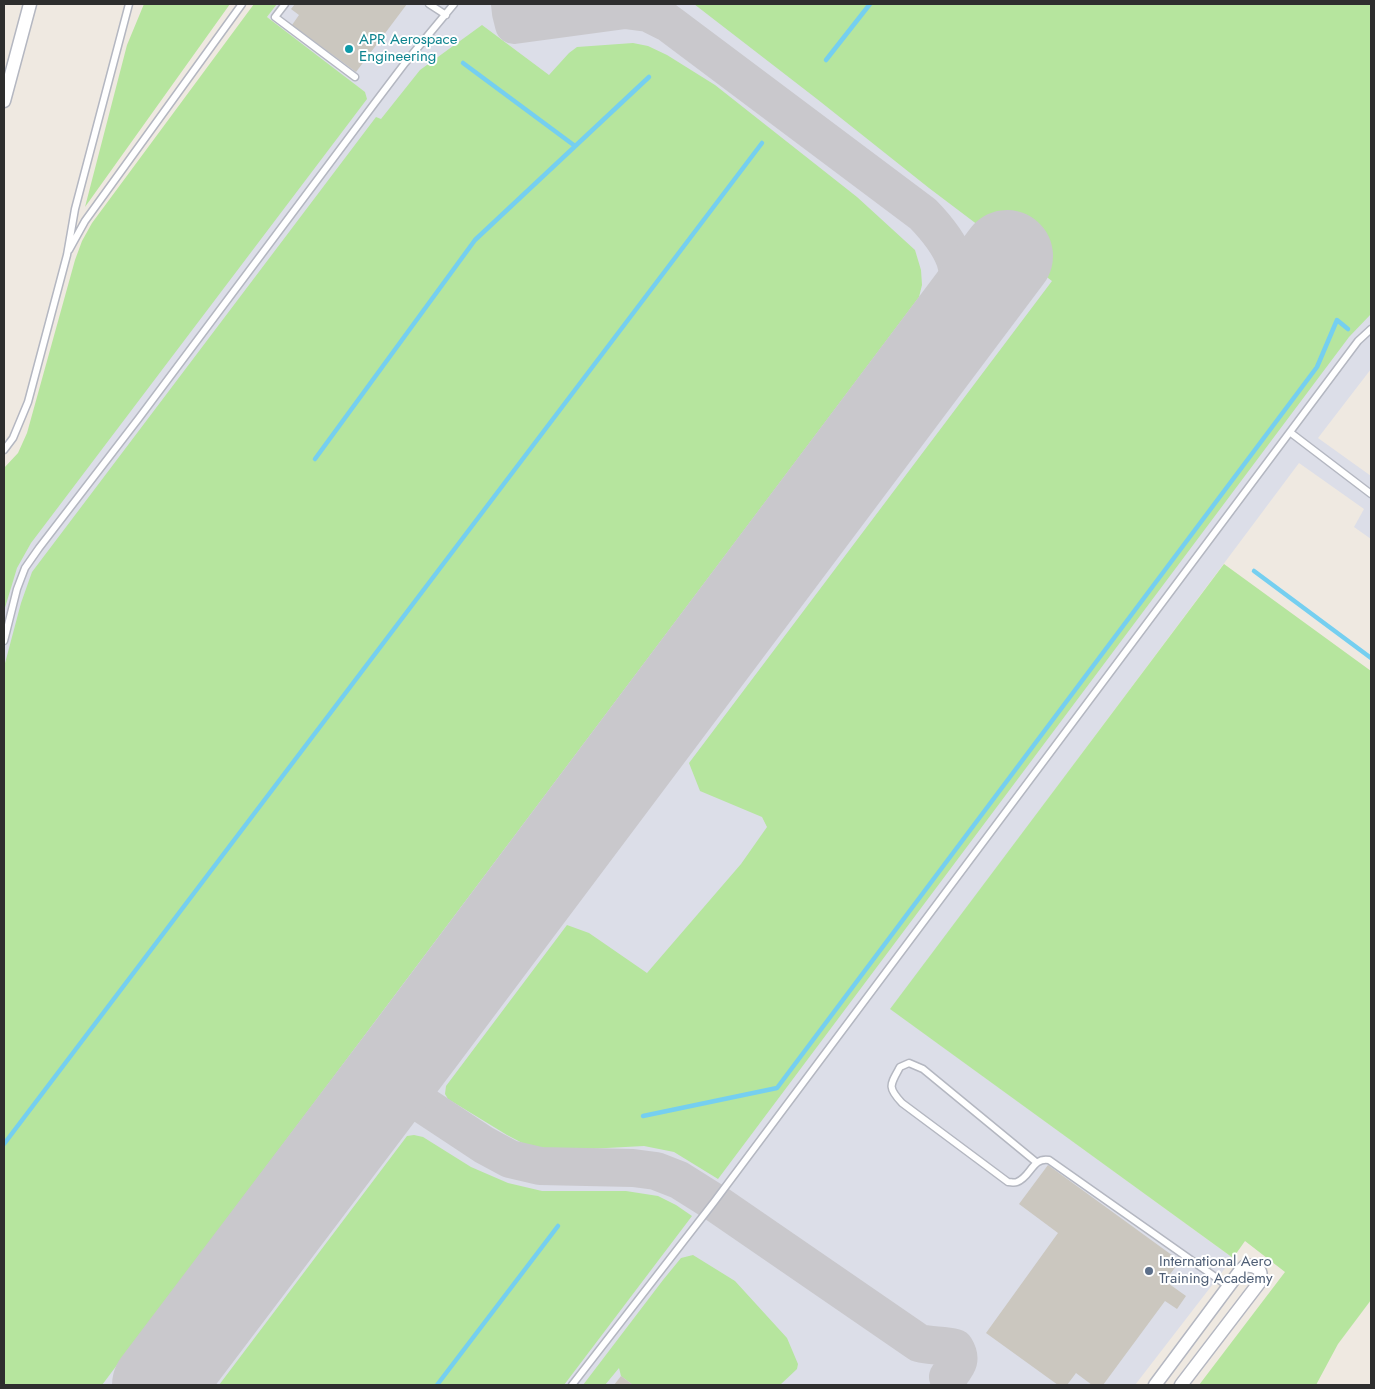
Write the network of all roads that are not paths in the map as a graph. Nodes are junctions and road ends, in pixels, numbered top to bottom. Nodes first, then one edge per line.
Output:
1 (30, 4) edge
2 (129, 4) edge
3 (242, 4) edge
4 (285, 4) edge
5 (429, 4) edge
6 (454, 4) edge
7 (446, 14) junction
8 (355, 77) dead end
9 (4, 100) edge
10 (67, 255) junction
11 (1371, 329) edge
12 (1291, 432) junction
13 (4, 450) edge
14 (1371, 494) edge
15 (4, 641) edge
16 (1036, 1162) junction
17 (1228, 1286) junction
18 (572, 1385) edge
19 (1155, 1385) edge
20 (1182, 1385) edge

1 - 9 street
2 - 10 lane
3 - 10 lane
4 - 8 lane
5 - 7 lane
6 - 7 lane
7 - 15 lane
10 - 13 lane
11 - 12 lane
12 - 14 lane
12 - 18 lane
16 - 16 lane
16 - 17 lane
17 - 19 street
17 - 20 street

